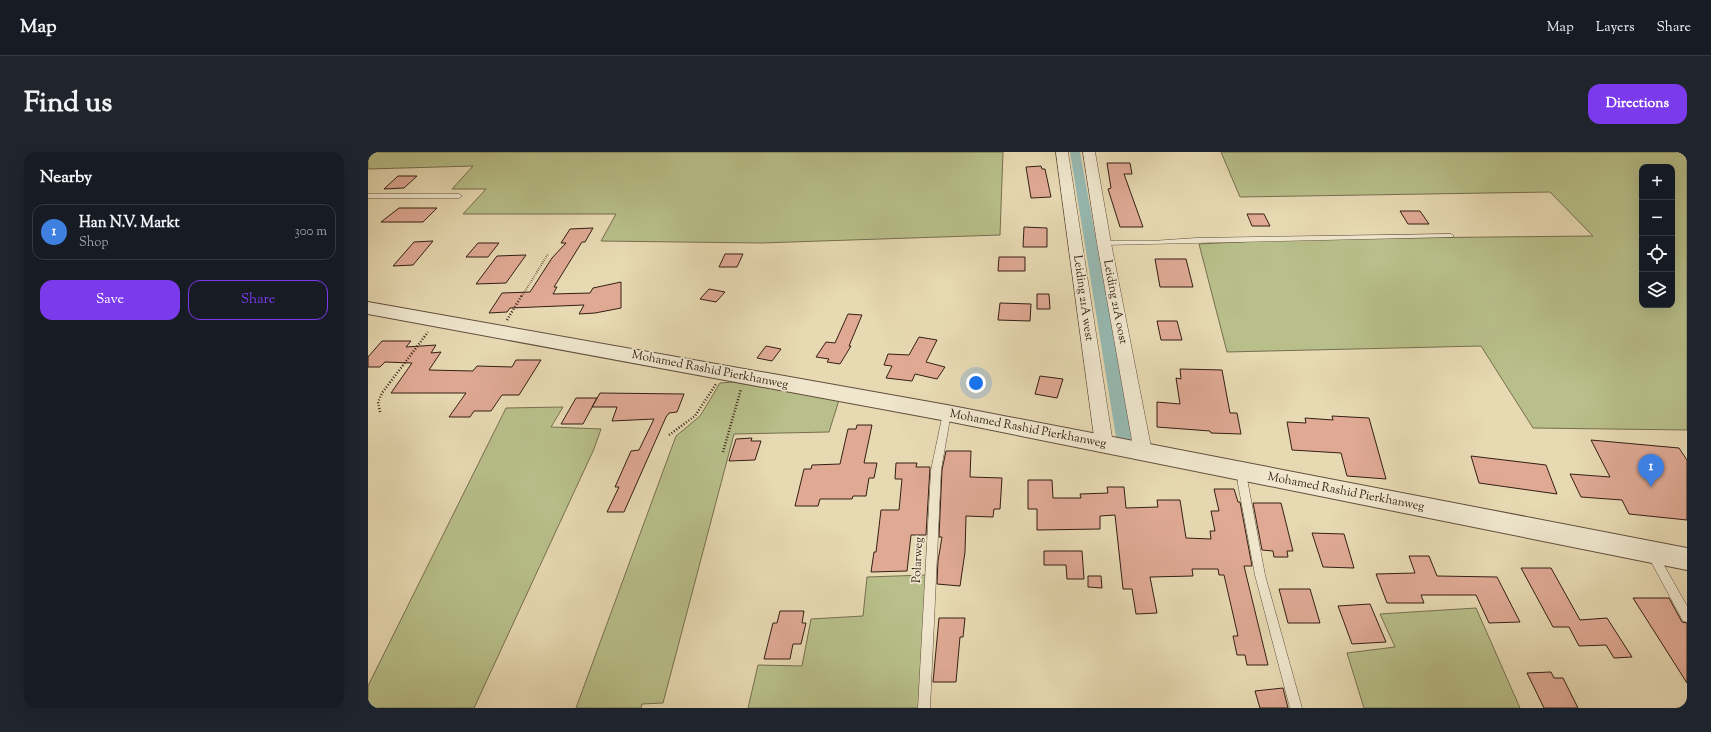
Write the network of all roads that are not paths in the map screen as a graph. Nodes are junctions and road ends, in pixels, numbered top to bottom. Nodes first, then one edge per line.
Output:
1 (1062, 152) edge
2 (1089, 152) edge
3 (368, 196) edge
4 (459, 196) dead end
5 (1451, 236) dead end
6 (1104, 243) junction
7 (368, 308) edge
8 (947, 414) junction
9 (1104, 444) junction
10 (1143, 452) junction
11 (1242, 471) junction
12 (1652, 552) junction
13 (1687, 559) edge
14 (1687, 617) edge
15 (924, 708) edge
16 (1296, 708) edge

1 - 9 street, Leiding 21A west
2 - 6 street, Leiding 21A oost
3 - 4 lane
5 - 6 lane
6 - 10 street, Leiding 21A oost
7 - 8 street, Mohamed Rashid Pierkhanweg
8 - 9 street, Mohamed Rashid Pierkhanweg
8 - 15 lane, Polarweg
9 - 10 street, Mohamed Rashid Pierkhanweg
10 - 11 street, Mohamed Rashid Pierkhanweg
11 - 12 street, Mohamed Rashid Pierkhanweg
11 - 16 lane
12 - 13 street, Mohamed Rashid Pierkhanweg
12 - 14 lane

